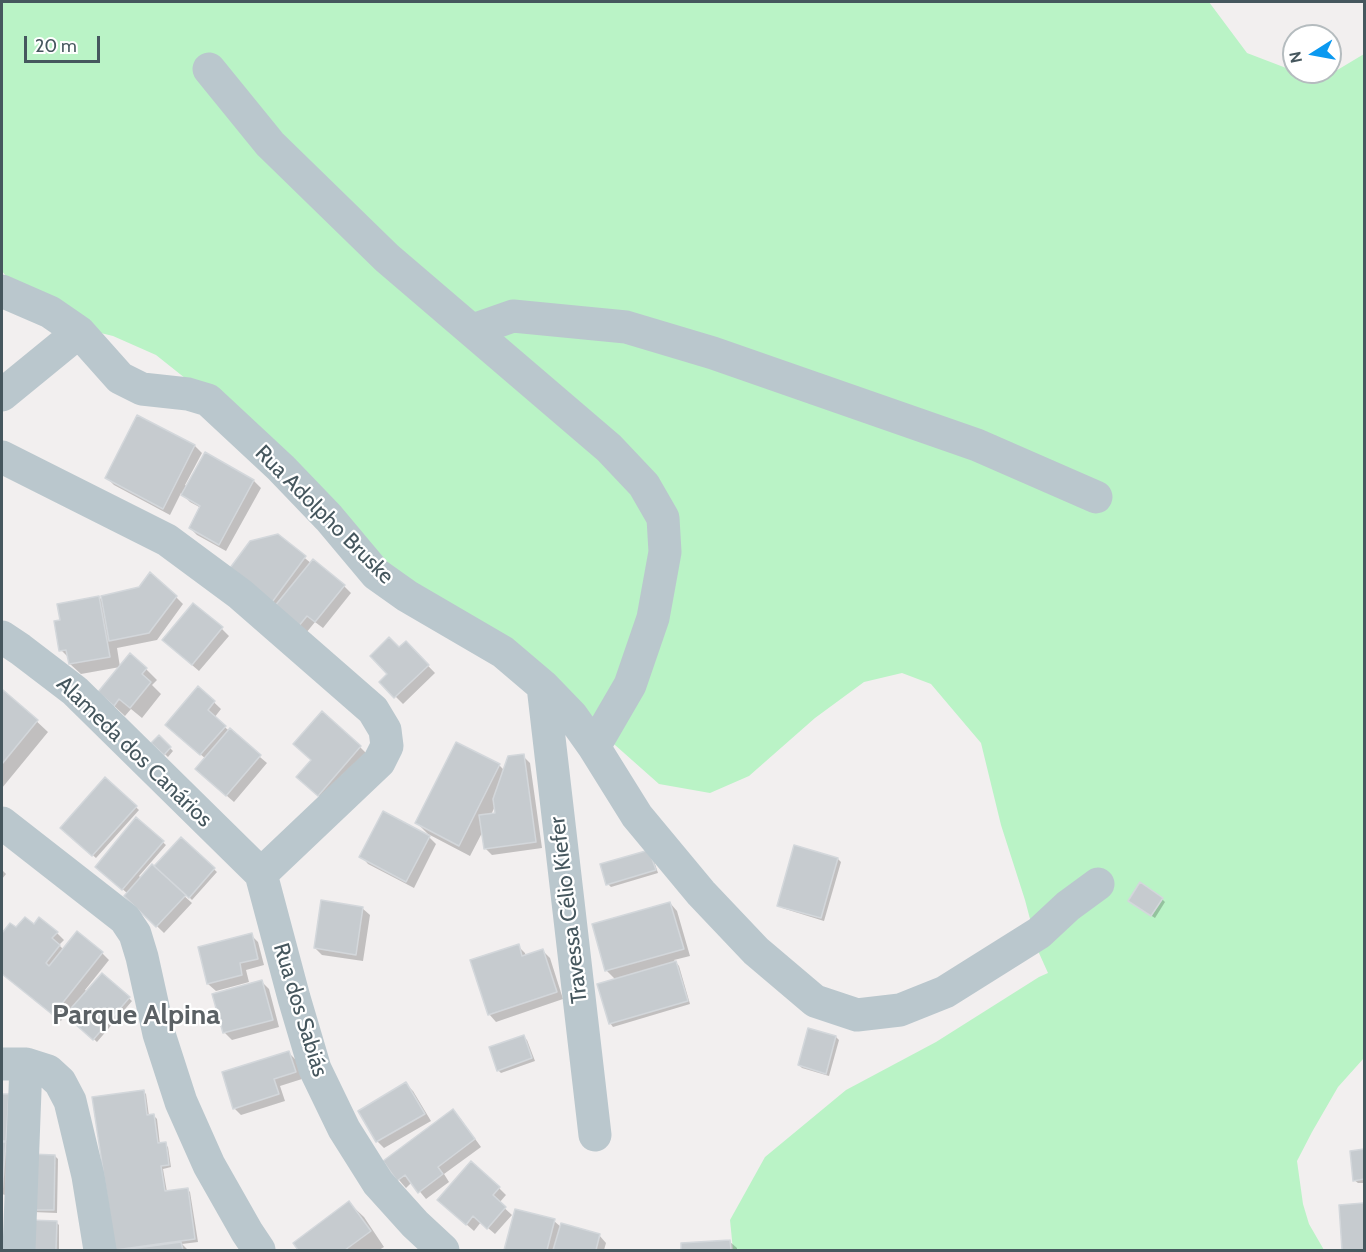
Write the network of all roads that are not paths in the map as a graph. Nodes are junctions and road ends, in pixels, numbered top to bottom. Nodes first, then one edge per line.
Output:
1 (209, 69) dead end
2 (2, 291) edge
3 (473, 330) junction
4 (79, 332) junction
5 (2, 395) edge
6 (2, 457) edge
7 (1096, 497) dead end
8 (2, 637) edge
9 (543, 686) junction
10 (594, 747) junction
11 (2, 823) edge
12 (261, 874) junction
13 (1098, 884) dead end
14 (14, 1064) edge
15 (595, 1135) dead end
16 (19, 1251) edge
17 (99, 1251) edge
18 (259, 1251) edge
19 (442, 1251) edge

1 - 3 street
2 - 4 street, Rua Adolpho Bruske
3 - 7 street
3 - 10 street
4 - 5 street
4 - 9 street, Rua Adolpho Bruske
6 - 12 street
8 - 12 street, Alameda dos Canários
9 - 10 street, Rua Adolpho Bruske
9 - 15 street, Travessa Célio Kiefer
10 - 13 street, Rua Adolpho Bruske
11 - 18 street
12 - 19 street, Rua dos Sabiás
14 - 16 street
14 - 17 street

